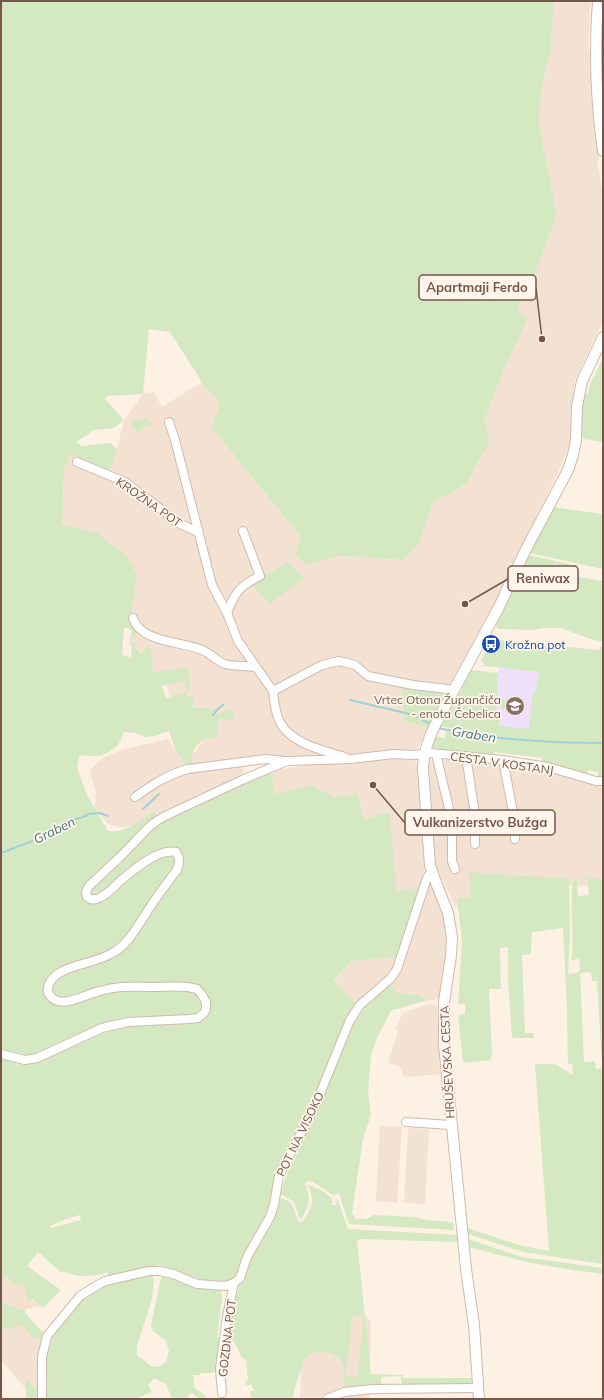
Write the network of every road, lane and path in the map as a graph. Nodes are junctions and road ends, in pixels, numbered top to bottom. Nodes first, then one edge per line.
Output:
1 (598, 1) edge
2 (603, 151) edge
3 (603, 337) edge
4 (169, 422) dead end
5 (77, 462) dead end
6 (243, 531) dead end
7 (198, 532) junction
8 (227, 613) junction
9 (133, 618) dead end
10 (256, 668) junction
11 (273, 691) junction
12 (454, 691) junction
13 (424, 754) junction
14 (436, 754) junction
15 (466, 756) junction
16 (351, 759) junction
17 (503, 760) junction
18 (287, 761) junction
19 (603, 781) edge
20 (135, 797) dead end
21 (515, 839) dead end
22 (475, 844) dead end
23 (455, 869) dead end
24 (432, 872) junction
25 (1, 1054) edge
26 (406, 1122) dead end
27 (451, 1125) junction
28 (234, 1283) junction
29 (479, 1388) junction
30 (222, 1393) dead end
31 (42, 1399) edge
32 (327, 1399) edge
33 (479, 1399) edge

1 - 2 street
3 - 12 street, HRUŠEVSKA CESTA
4 - 7 street, KROŽNA POT
5 - 7 street, KROŽNA POT
6 - 8 street
7 - 8 street, KROŽNA POT
8 - 10 street, KROŽNA POT
9 - 10 street
10 - 11 street, KROŽNA POT
11 - 12 street
11 - 16 street, KROŽNA POT
12 - 13 street, HRUŠEVSKA CESTA
13 - 14 street, CESTA V KOSTANJ
13 - 16 street, KROŽNA POT
13 - 24 street, HRUŠEVSKA CESTA
14 - 15 street, CESTA V KOSTANJ
14 - 23 street
15 - 17 street, CESTA V KOSTANJ
15 - 22 street
16 - 18 street, KROŽNA POT
17 - 19 street, CESTA V KOSTANJ
17 - 21 street
18 - 20 street, KROŽNA POT
18 - 25 street, KROŽNA POT
24 - 27 street, HRUŠEVSKA CESTA
24 - 28 street, POT NA VISOKO
26 - 27 street
27 - 29 street, HRUŠEVSKA CESTA
28 - 30 street, GOZDNA POT
28 - 31 street
29 - 32 street
29 - 33 street, HRUŠEVSKA CESTA

